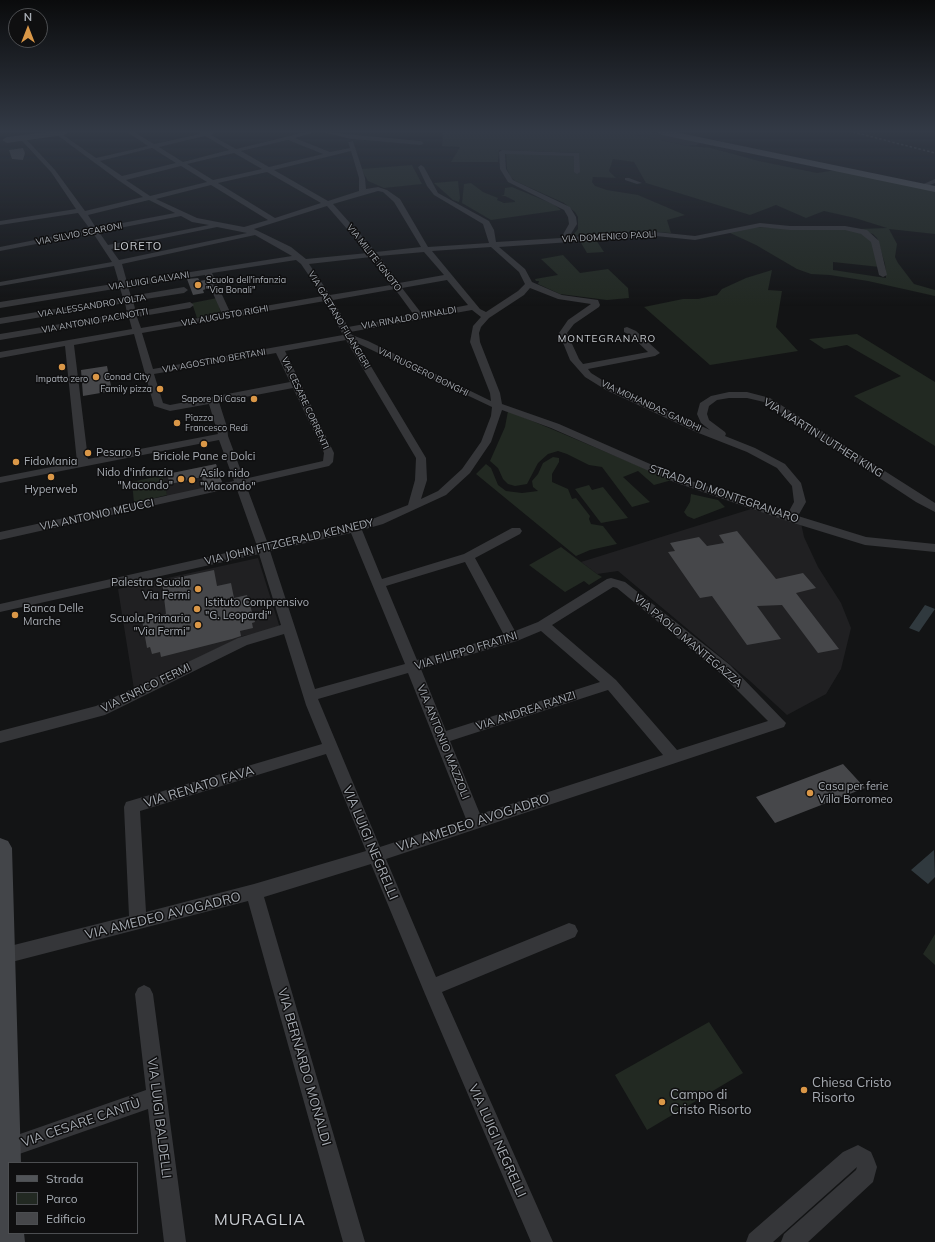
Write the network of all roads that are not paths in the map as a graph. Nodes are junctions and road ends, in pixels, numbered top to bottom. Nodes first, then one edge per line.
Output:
1 (66, 190) edge
2 (138, 190) edge
3 (186, 190) edge
4 (223, 190) edge
5 (305, 190) edge
6 (358, 190) edge
7 (380, 190) edge
8 (433, 190) edge
9 (529, 190) edge
10 (152, 199) junction
11 (328, 203) junction
12 (82, 212) junction
13 (181, 214) junction
14 (172, 216) junction
15 (273, 220) junction
16 (0, 223) edge
17 (220, 225) junction
18 (247, 229) junction
19 (94, 231) junction
20 (186, 232) junction
21 (256, 232) junction
22 (564, 240) junction
23 (493, 245) junction
24 (198, 246) junction
25 (107, 248) junction
26 (0, 249) edge
27 (426, 249) junction
28 (373, 254) junction
29 (301, 259) junction
30 (117, 263) junction
31 (207, 271) junction
32 (883, 275) dead end
33 (449, 276) junction
34 (0, 284) edge
35 (125, 285) junction
36 (397, 286) junction
37 (527, 286) junction
38 (184, 290) dead end
39 (328, 298) junction
40 (129, 299) junction
41 (0, 305) edge
42 (190, 305) dead end
43 (473, 307) junction
44 (133, 314) junction
45 (227, 315) junction
46 (419, 316) junction
47 (486, 316) junction
48 (0, 321) edge
49 (627, 330) dead end
50 (138, 331) junction
51 (347, 333) junction
52 (0, 337) edge
53 (69, 343) junction
54 (279, 349) junction
55 (0, 355) edge
56 (581, 368) junction
57 (149, 372) junction
58 (296, 384) junction
59 (213, 400) junction
60 (497, 407) junction
61 (223, 436) junction
62 (724, 439) junction
63 (83, 464) junction
64 (0, 480) edge
65 (240, 483) junction
66 (414, 507) junction
67 (935, 508) edge
68 (791, 518) junction
69 (355, 528) junction
70 (516, 531) dead end
71 (0, 536) edge
72 (935, 548) edge
73 (262, 549) junction
74 (468, 557) junction
75 (611, 582) joint
76 (379, 584) junction
77 (0, 608) edge
78 (543, 625) junction
79 (289, 628) junction
80 (512, 638) junction
81 (413, 666) junction
82 (611, 684) junction
83 (310, 696) junction
84 (779, 723) joint
85 (0, 737) edge
86 (442, 738) junction
87 (330, 747) junction
88 (674, 757) junction
89 (476, 823) junction
90 (0, 848) edge
91 (375, 856) junction
92 (254, 892) junction
93 (138, 922) junction
94 (1, 928) edge
95 (569, 930) dead end
96 (2, 957) junction
97 (431, 988) junction
98 (144, 994) dead end
99 (156, 1096) junction
100 (5, 1149) junction
101 (8, 1219) edge
102 (175, 1242) edge
103 (354, 1242) edge
104 (542, 1242) edge
105 (756, 1242) edge
106 (792, 1242) edge

1 - 12 street
2 - 10 street, VIA GAETANO FILANGIERI
3 - 10 street
4 - 15 street
5 - 11 street, VIA MILITE IGNOTO
6 - 11 street
7 - 27 street
8 - 23 street
9 - 22 street
10 - 12 street
10 - 13 street, VIA GAETANO FILANGIERI
11 - 15 street
11 - 28 street, VIA MILITE IGNOTO
12 - 16 street
12 - 19 street
13 - 14 street, VIA SILVIO SCARONI
13 - 17 street, VIA GAETANO FILANGIERI
14 - 19 street, VIA SILVIO SCARONI
14 - 20 street
15 - 18 street
17 - 18 street, VIA GAETANO FILANGIERI
17 - 20 street
18 - 21 street, VIA GAETANO FILANGIERI
19 - 25 street
19 - 26 street, VIA SILVIO SCARONI
20 - 24 street
20 - 25 street
21 - 24 street
21 - 29 street, VIA GAETANO FILANGIERI
22 - 23 street, VIA DOMENICO PAOLI
22 - 32 street, VIA DOMENICO PAOLI
23 - 27 street, VIA DOMENICO PAOLI
23 - 37 street
24 - 30 street
25 - 30 street
27 - 28 street, VIA DOMENICO PAOLI
27 - 33 street
28 - 29 street, VIA DOMENICO PAOLI
28 - 36 street, VIA MILITE IGNOTO
29 - 31 street, VIA LUIGI GALVANI
29 - 39 street, VIA GAETANO FILANGIERI
30 - 34 street
30 - 35 street
31 - 35 street, VIA LUIGI GALVANI
31 - 45 street
33 - 36 street, VIA AUGUSTO RIGHI
33 - 43 street
35 - 40 street
35 - 41 street, VIA LUIGI GALVANI
36 - 39 street, VIA AUGUSTO RIGHI
36 - 46 street, VIA MILITE IGNOTO
37 - 47 street, VIA JOHN FITZGERALD KENNEDY
37 - 56 street, VIA MOHANDAS GANDHI
38 - 40 street, VIA ALESSANDRO VOLTA
39 - 45 street, VIA AUGUSTO RIGHI
39 - 51 street, VIA GAETANO FILANGIERI
40 - 44 street
40 - 48 street, VIA ALESSANDRO VOLTA
42 - 44 street, VIA ANTONIO PACINOTTI
43 - 46 street, VIA RINALDO RINALDI
43 - 47 street
44 - 50 street
44 - 52 street, VIA ANTONIO PACINOTTI
45 - 50 street, VIA AUGUSTO RIGHI
46 - 51 street, VIA RINALDO RINALDI
47 - 60 street, VIA JOHN FITZGERALD KENNEDY
49 - 56 street, VIA MOHANDAS GANDHI
50 - 53 street, VIA AUGUSTO RIGHI
50 - 57 street
51 - 54 street, VIA AGOSTINO BERTANI
51 - 60 street, VIA RUGGERO BONGHI
51 - 66 street, VIA GAETANO FILANGIERI
53 - 55 street, VIA AUGUSTO RIGHI
53 - 63 street
54 - 57 street, VIA AGOSTINO BERTANI
54 - 58 street, VIA CESARE CORRENTI
56 - 62 street, VIA MOHANDAS GANDHI
57 - 59 street
58 - 59 street
58 - 65 street, VIA CESARE CORRENTI
59 - 61 street
60 - 66 street, VIA JOHN FITZGERALD KENNEDY
60 - 68 street, STRADA DI MONTEGRANARO
61 - 63 street
61 - 65 street, VIA LUIGI NEGRELLI
62 - 67 street, VIA MARTIN LUTHER KING
62 - 68 street, VIA MARTIN LUTHER KING
63 - 64 street
65 - 71 street, VIA ANTONIO MEUCCI
65 - 73 street, VIA LUIGI NEGRELLI
66 - 69 street, VIA JOHN FITZGERALD KENNEDY
68 - 72 street, STRADA DI MONTEGRANARO
69 - 73 street, VIA JOHN FITZGERALD KENNEDY
69 - 76 street, VIA ANTONIO MAZZOLI
70 - 74 street
73 - 77 street, VIA JOHN FITZGERALD KENNEDY
73 - 79 street, VIA LUIGI NEGRELLI
74 - 76 street
74 - 80 street
75 - 78 street, VIA FILIPPO FRATINI
75 - 84 street, VIA PAOLO MANTEGAZZA
76 - 81 street, VIA ANTONIO MAZZOLI
78 - 80 street, VIA FILIPPO FRATINI
78 - 82 street
79 - 83 street, VIA LUIGI NEGRELLI
79 - 85 street, VIA ENRICO FERMI
80 - 81 street, VIA FILIPPO FRATINI
81 - 83 street, VIA FILIPPO FRATINI
81 - 86 street, VIA ANTONIO MAZZOLI
82 - 86 street, VIA ANDREA RANZI
82 - 88 street
83 - 87 street, VIA LUIGI NEGRELLI
84 - 88 street, VIA AMEDEO AVOGADRO
86 - 89 street, VIA ANTONIO MAZZOLI
87 - 91 street, VIA LUIGI NEGRELLI
87 - 93 street, VIA RENATO FAVA
88 - 89 street, VIA AMEDEO AVOGADRO
89 - 91 street, VIA AMEDEO AVOGADRO
90 - 94 street
91 - 92 street, VIA AMEDEO AVOGADRO
91 - 97 street, VIA LUIGI NEGRELLI
92 - 93 street, VIA AMEDEO AVOGADRO
92 - 103 street, VIA BERNARDO MONALDI
93 - 96 street, VIA AMEDEO AVOGADRO
94 - 96 street
95 - 97 street
96 - 100 street
97 - 104 street, VIA LUIGI NEGRELLI
98 - 99 street, VIA LUIGI BALDELLI
99 - 100 street, VIA CESARE CANTÙ
99 - 102 street, VIA LUIGI BALDELLI
100 - 101 street
105 - 106 street

